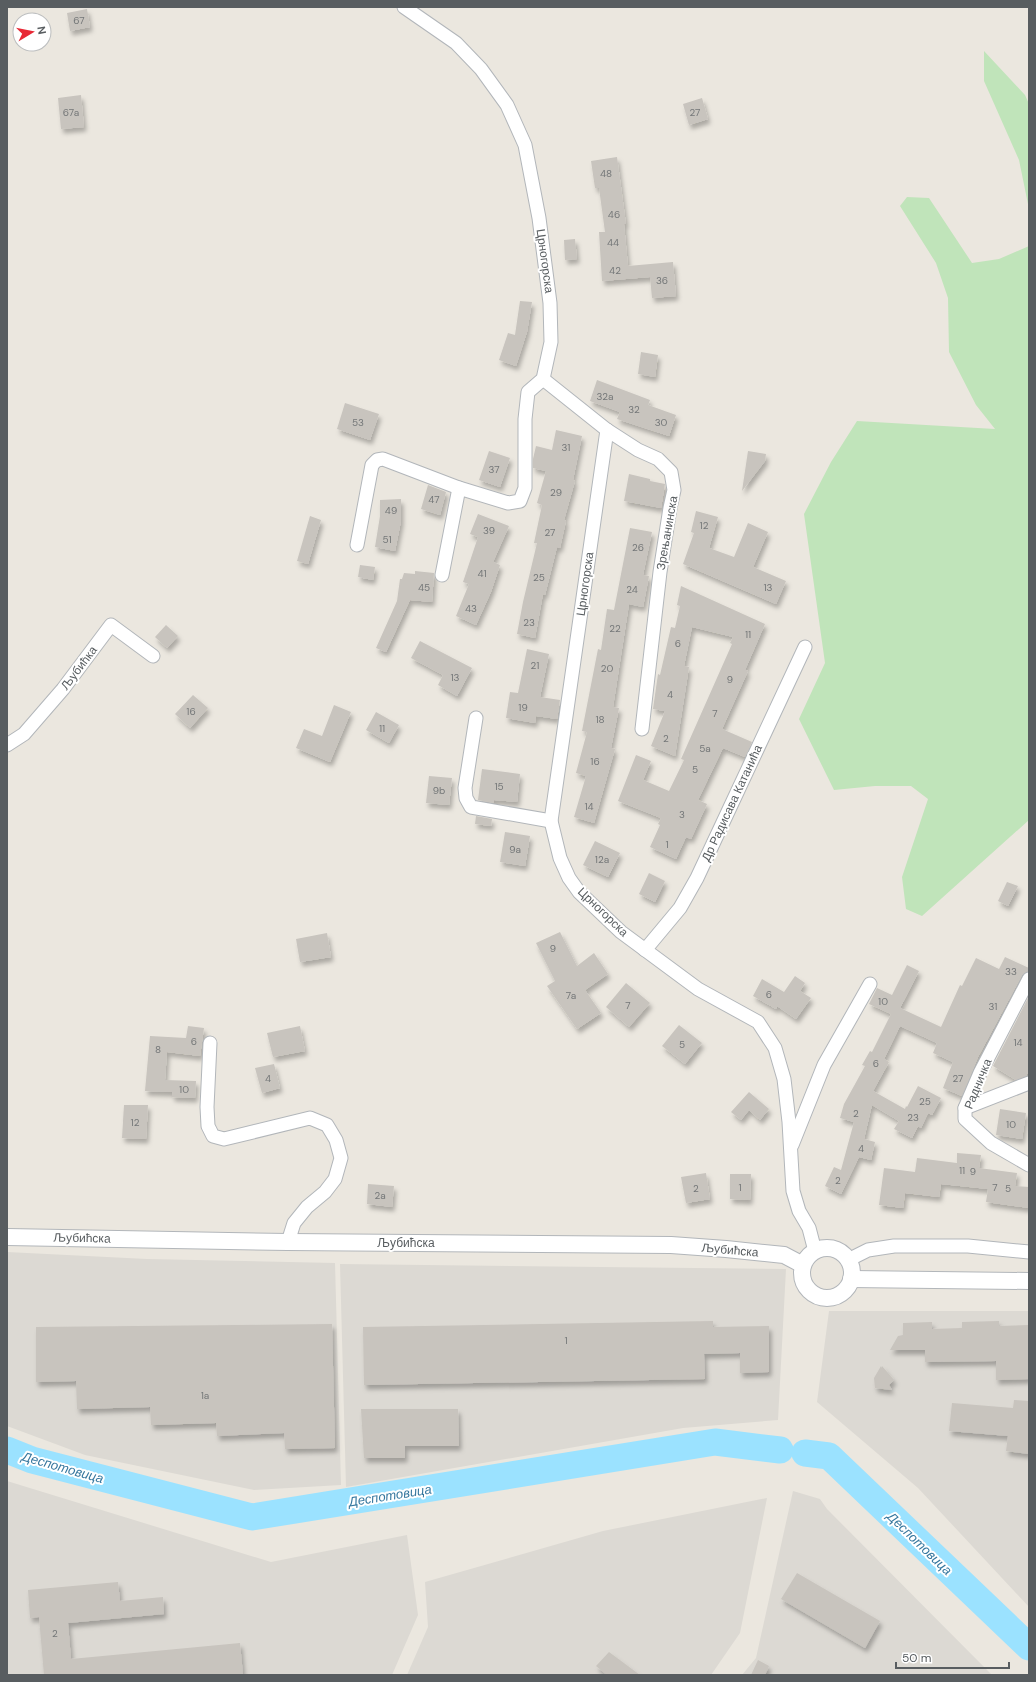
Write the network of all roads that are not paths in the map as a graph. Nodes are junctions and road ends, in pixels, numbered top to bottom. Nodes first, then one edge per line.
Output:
1 (404, 7) edge
2 (543, 379) junction
3 (607, 430) junction
4 (459, 488) junction
5 (357, 545) dead end
6 (442, 575) dead end
7 (805, 647) dead end
8 (153, 656) dead end
9 (476, 718) dead end
10 (642, 729) dead end
11 (7, 745) edge
12 (551, 820) junction
13 (645, 950) junction
14 (1029, 979) edge
15 (870, 984) dead end
16 (210, 1043) dead end
17 (1029, 1083) edge
18 (965, 1108) junction
19 (791, 1146) junction
20 (1029, 1165) edge
21 (7, 1237) edge
22 (288, 1242) junction
23 (815, 1251) junction
24 (1029, 1252) edge
25 (848, 1260) junction
26 (803, 1265) junction
27 (851, 1279) junction
28 (1029, 1281) edge

1 - 2 street, Црногорска
2 - 3 street, Зрењанинска
2 - 4 street
3 - 10 street, Зрењанинска
3 - 12 street, Црногорска
4 - 5 street
4 - 6 street
7 - 13 street, Др Радисава Катанића
8 - 11 street, Љубићка
9 - 12 street
12 - 13 street, Црногорска
13 - 19 street, Црногорска
14 - 18 street, Радничка
15 - 19 street
16 - 22 street
17 - 18 street
18 - 20 street, Радничка
19 - 23 street, Црногорска
21 - 22 street, Љубићска
22 - 26 street, Љубићска
23 - 25 street
23 - 26 street
24 - 25 street
25 - 27 street
26 - 27 street
27 - 28 street

